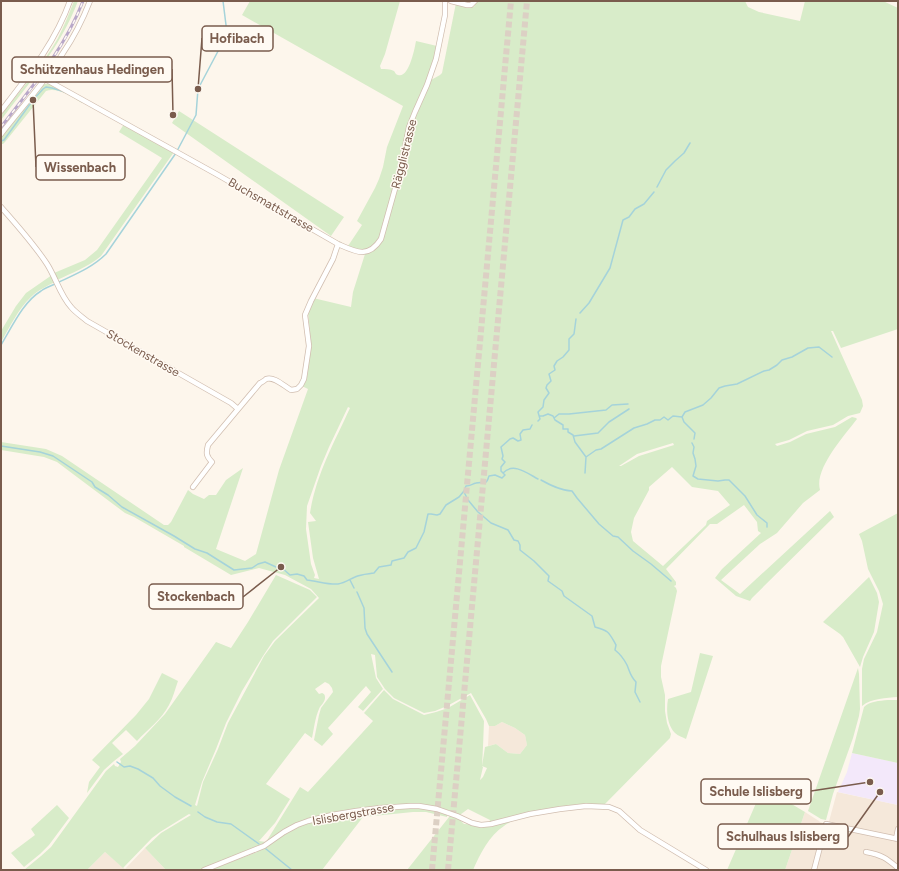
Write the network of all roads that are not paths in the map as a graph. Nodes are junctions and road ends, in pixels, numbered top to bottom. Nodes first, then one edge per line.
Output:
1 (70, 1) edge
2 (90, 1) edge
3 (445, 1) edge
4 (451, 1) edge
5 (473, 3) edge
6 (45, 79) junction
7 (1, 111) edge
8 (1, 134) edge
9 (1, 206) edge
10 (338, 244) junction
11 (362, 253) joint
12 (238, 409) junction
13 (193, 487) dead end
14 (898, 829) edge
15 (897, 839) edge
16 (866, 852) dead end
17 (898, 868) edge
18 (204, 870) edge
19 (706, 870) edge
20 (814, 870) edge

1 - 7 street
2 - 6 street
3 - 11 street, Rägglistrasse
4 - 5 street
6 - 8 street
6 - 10 street, Buchsmattstrasse
9 - 12 street, Stockenstrasse
10 - 11 street, Buchsmattstrasse
10 - 12 street
12 - 13 street
14 - 15 street
15 - 20 street
16 - 17 street
18 - 19 street, Islisbergstrasse

